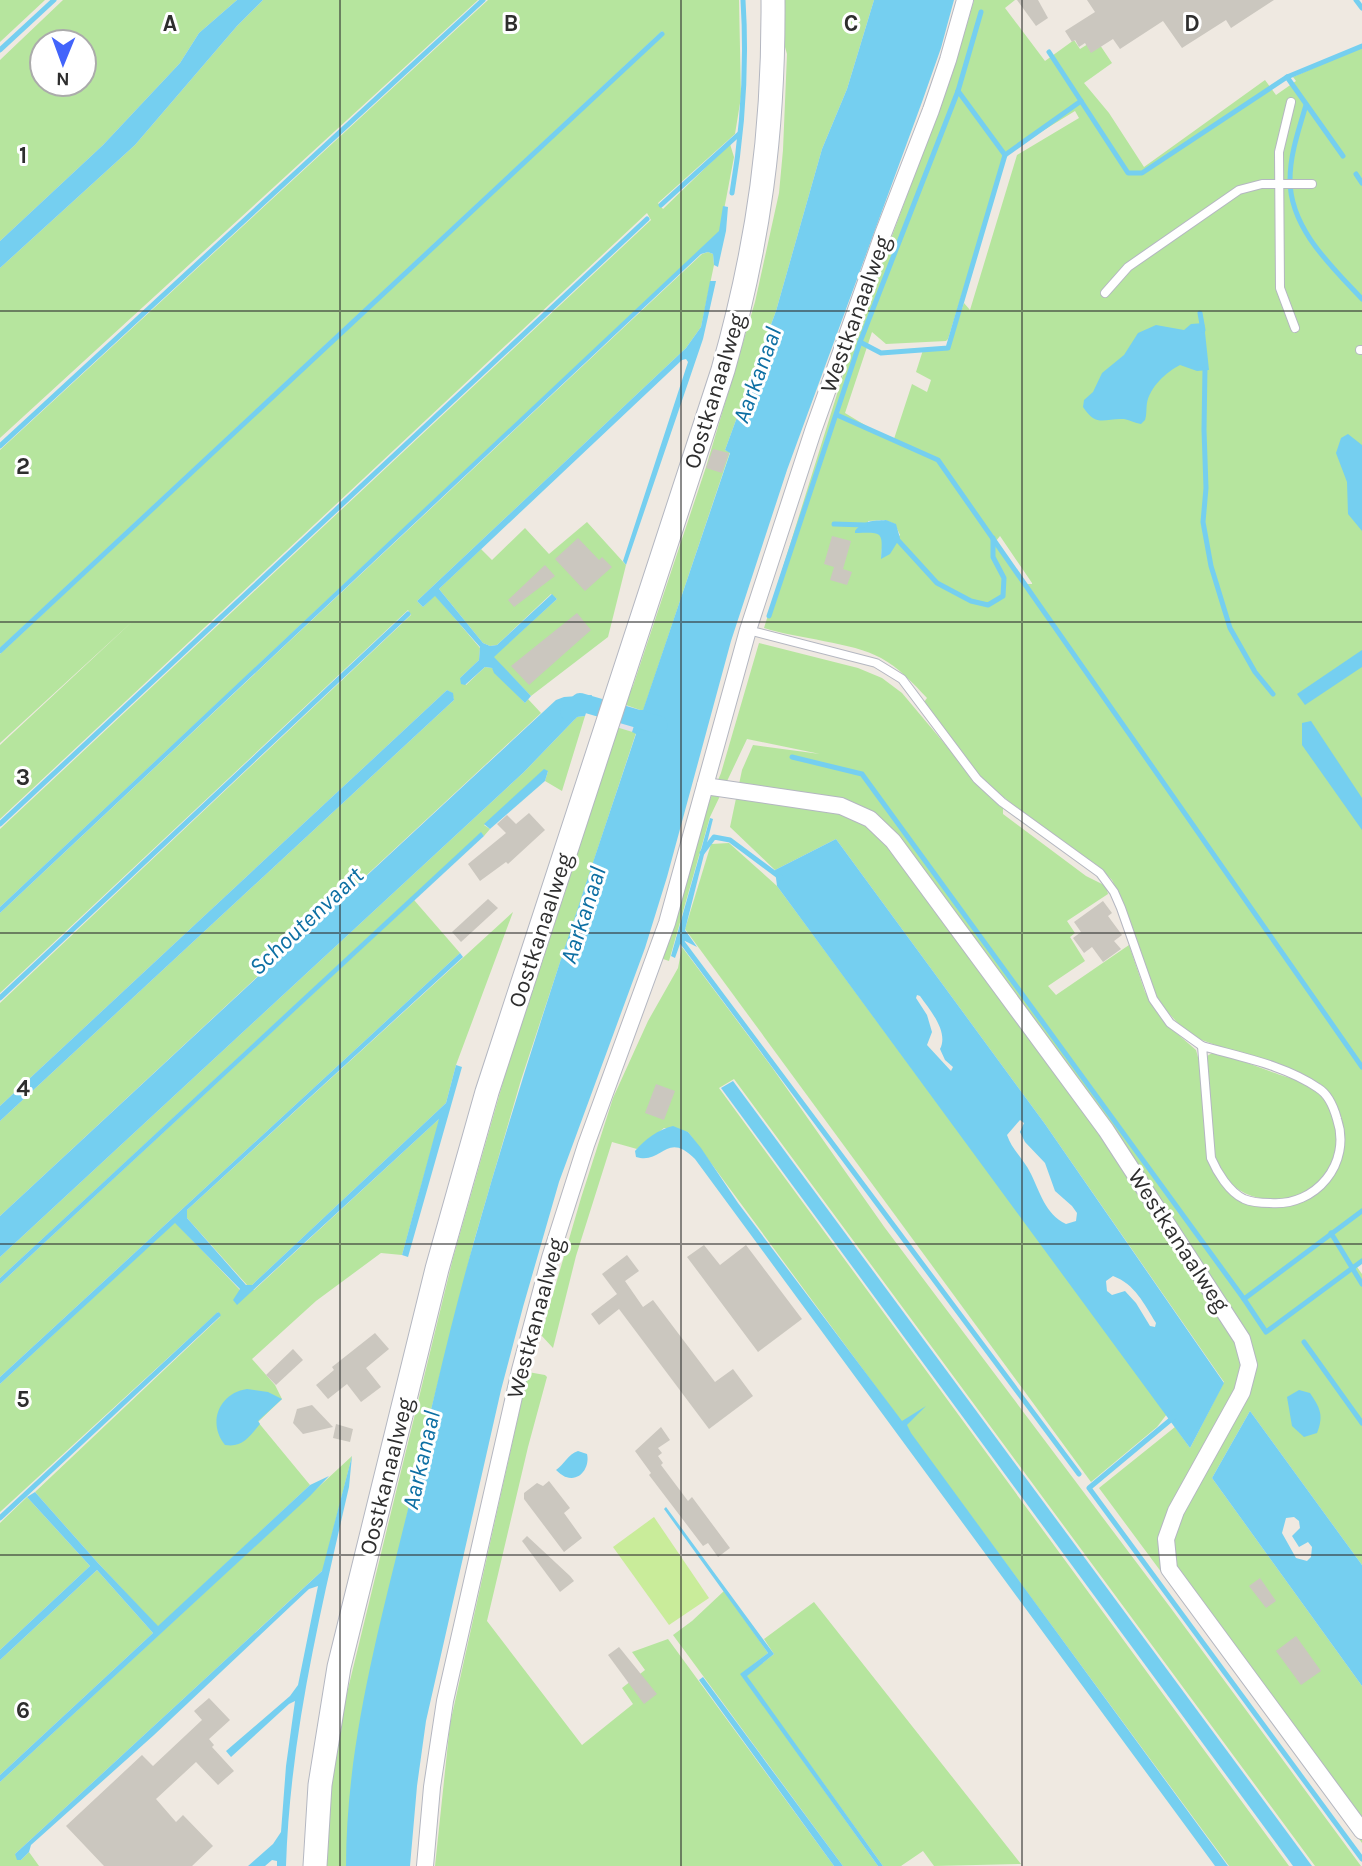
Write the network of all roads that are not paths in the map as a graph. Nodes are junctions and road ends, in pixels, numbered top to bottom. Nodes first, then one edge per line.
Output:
1 (773, 0) edge
2 (965, 0) edge
3 (1291, 102) dead end
4 (1281, 184) junction
5 (1312, 184) dead end
6 (1105, 293) dead end
7 (1295, 328) dead end
8 (748, 630) junction
9 (705, 786) junction
10 (1202, 1046) junction
11 (1362, 1831) edge
12 (315, 1866) edge
13 (425, 1866) edge

1 - 12 main road, Oostkanaalweg
2 - 8 street, Westkanaalweg
3 - 4 lane
4 - 5 lane
4 - 6 lane
4 - 7 lane
8 - 9 street, Westkanaalweg
8 - 10 lane
9 - 11 street, Westkanaalweg
9 - 13 street, Westkanaalweg
10 - 10 lane

